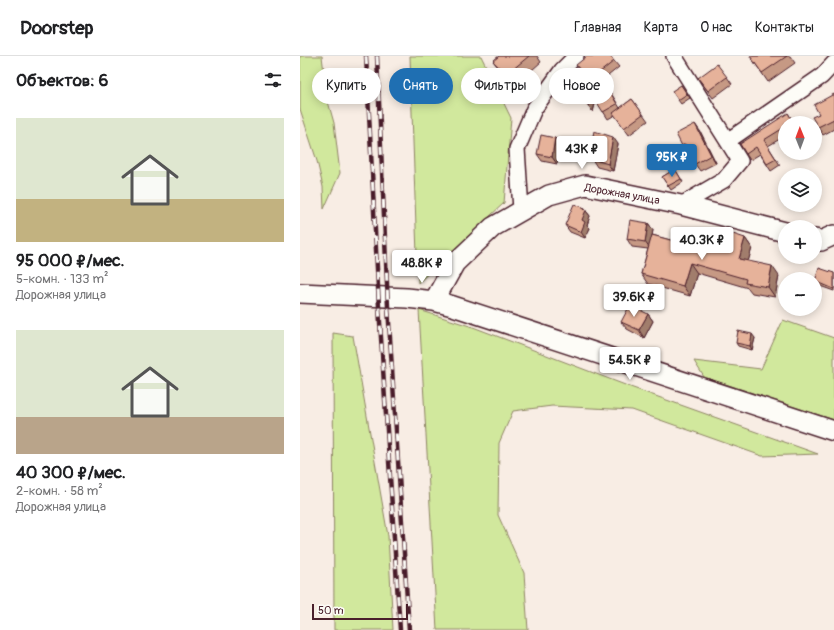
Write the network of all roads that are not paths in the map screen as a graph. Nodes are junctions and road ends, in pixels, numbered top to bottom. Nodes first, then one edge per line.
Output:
1 (576, 56) edge
2 (674, 56) edge
3 (834, 63) edge
4 (729, 140) junction
5 (681, 205) junction
6 (521, 210) junction
7 (778, 230) edge
8 (300, 293) edge
9 (434, 301) junction
10 (834, 431) edge

1 - 6 street
2 - 4 street
3 - 4 street
4 - 5 street
5 - 6 street, Дорожная улица
5 - 7 street, Дорожная улица
6 - 9 street, Дорожная улица
8 - 9 street
9 - 10 street

